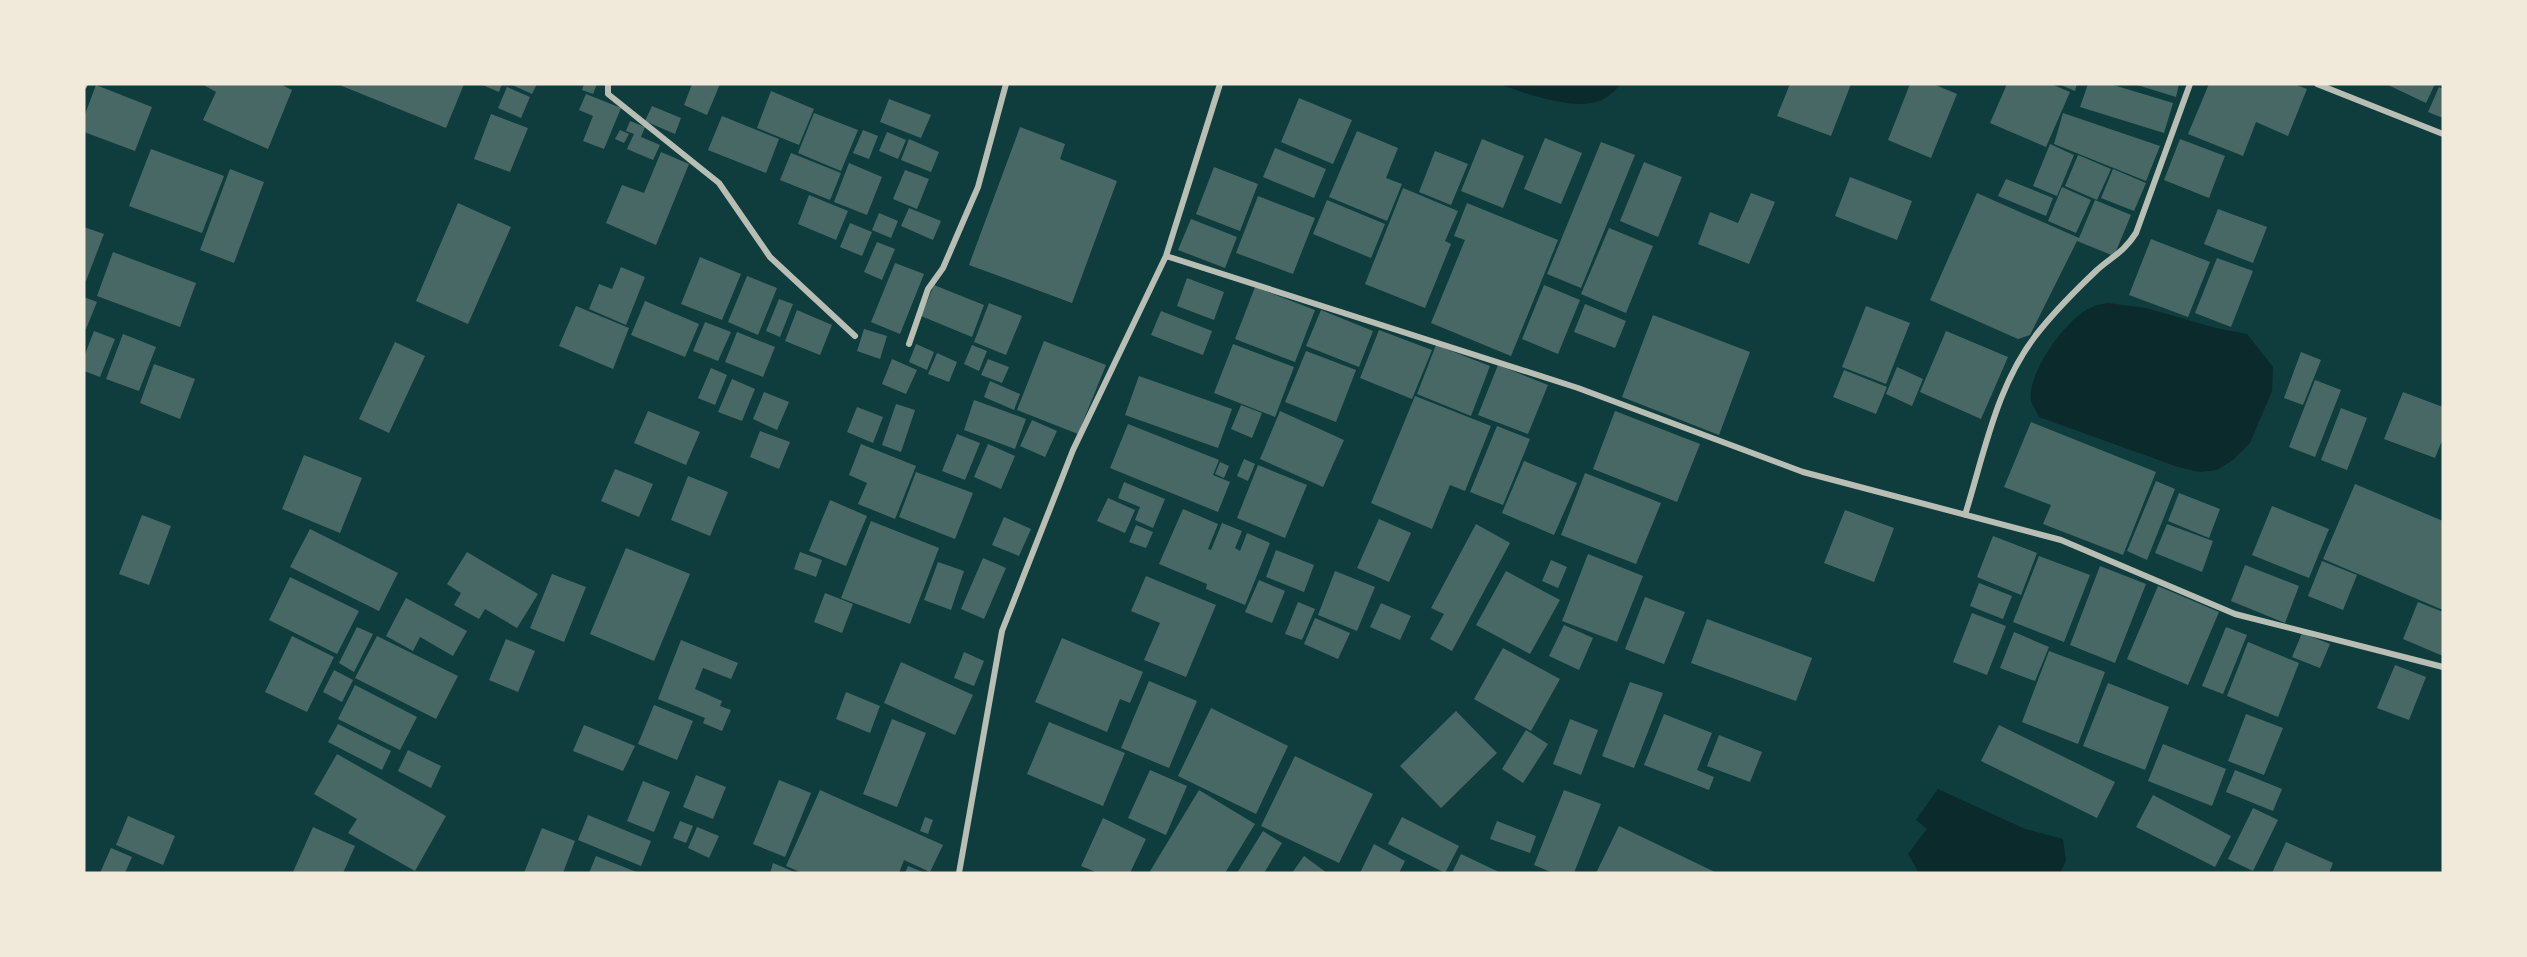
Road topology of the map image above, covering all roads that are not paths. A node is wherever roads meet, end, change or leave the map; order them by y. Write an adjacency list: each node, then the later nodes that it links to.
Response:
1 (608, 84): 8 (street)
2 (1006, 84): 9 (street)
3 (1220, 84): 7 (street)
4 (2190, 84): 10 (street)
5 (2317, 84): 6 (street)
6 (2443, 134)
7 (1166, 256): 10 (street); 12 (street)
8 (855, 336)
9 (909, 344)
10 (1965, 515): 11 (street)
11 (2443, 667)
12 (958, 873)

